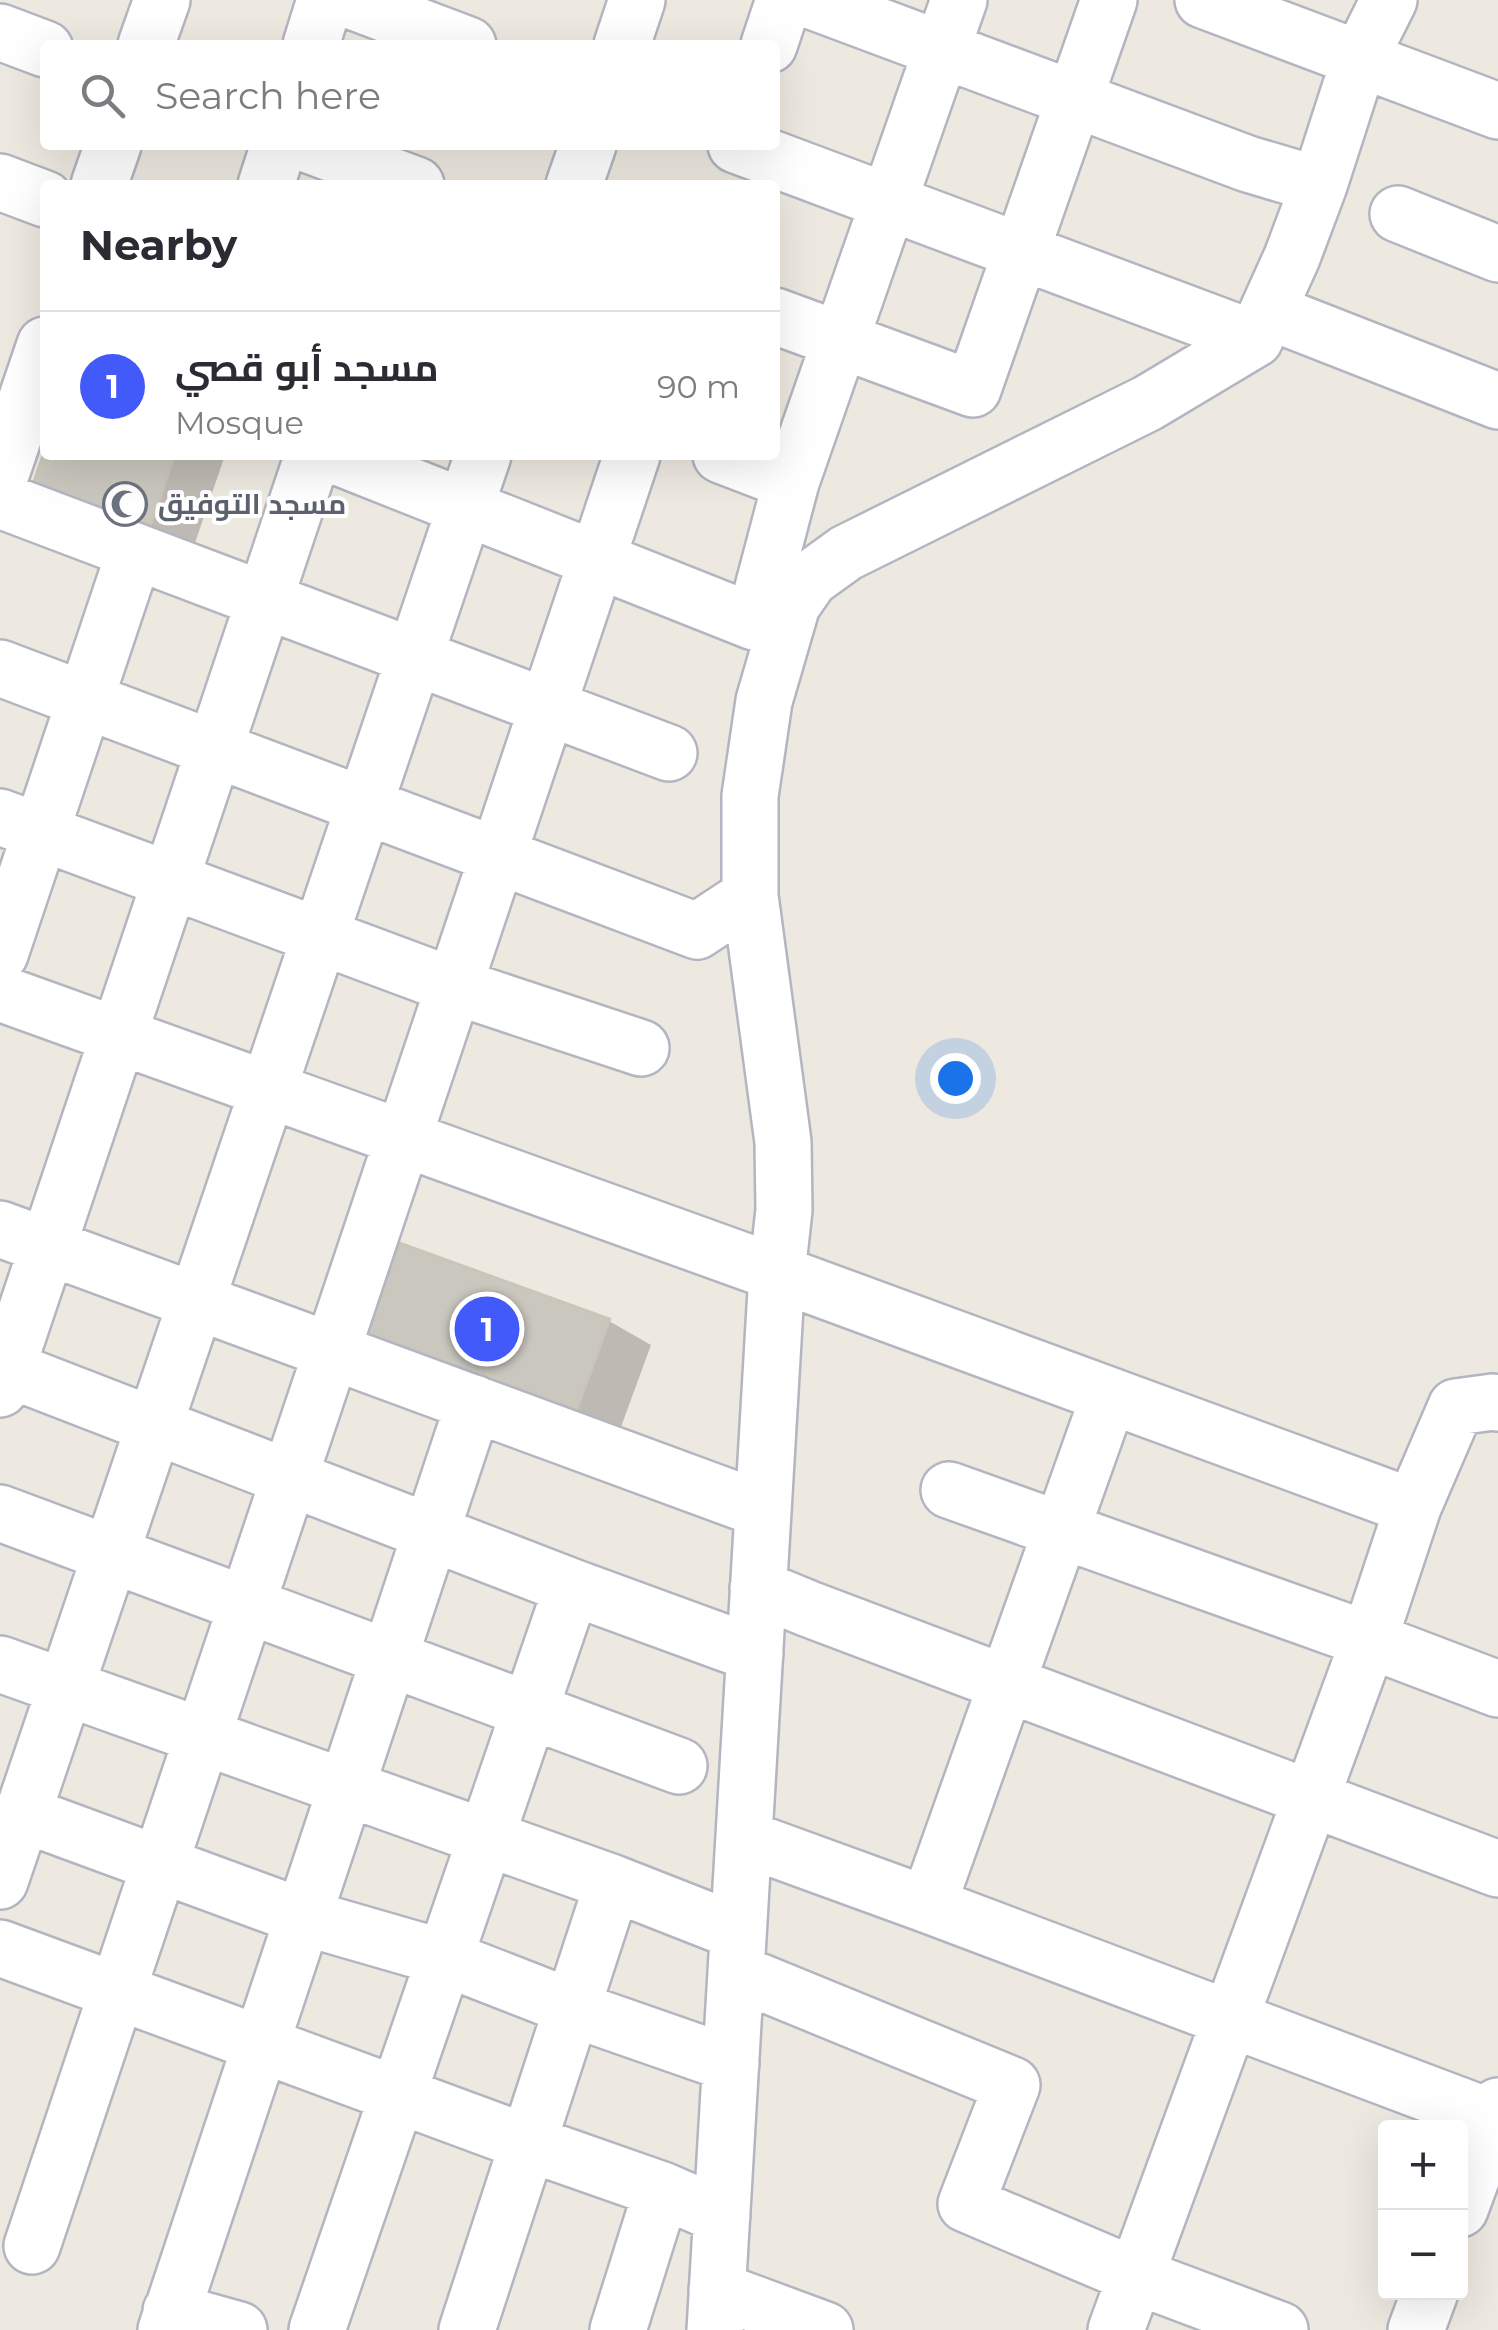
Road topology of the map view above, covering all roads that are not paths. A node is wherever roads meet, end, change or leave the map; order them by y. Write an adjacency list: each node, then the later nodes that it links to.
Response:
1 (162, 0): 12 (street)
2 (325, 0): 13 (street)
3 (350, 0): 11 (street)
4 (637, 0): 14 (street)
5 (784, 0): 15 (street)
6 (809, 0): 10 (street)
7 (1109, 0): 17 (street)
8 (1203, 0): 16 (street)
9 (1389, 0): 16 (street)
10 (951, 24): 17 (street); 33 (street)
11 (459, 32)
12 (148, 40)
13 (312, 40)
14 (624, 40)
15 (771, 40)
16 (1360, 58): 18 (street); 31 (street)
17 (1074, 99): 31 (street); 35 (street)
18 (1498, 111)
19 (110, 150): 26 (street)
20 (277, 150): 27 (street)
21 (327, 150): 25 (street)
22 (586, 150): 28 (street)
23 (733, 150): 29 (street)
24 (749, 150): 33 (street)
25 (411, 174)
26 (101, 180)
27 (268, 180)
28 (576, 180)
29 (724, 180)
30 (0, 182): 32 (street)
31 (1318, 185): 38 (street)
32 (40, 197)
33 (889, 202): 35 (street); 40 (street)
34 (1398, 214): 36 (street)
35 (1020, 251): 38 (street); 40 (street)
36 (1498, 254)
37 (780, 318): 40 (street)
38 (1261, 325): 43 (street); 66 (street)
39 (0, 332): 41 (street)
40 (841, 340): 50 (street)
41 (40, 345)
42 (40, 358): 49 (street)
43 (1498, 401)
44 (311, 460): 55 (street)
45 (346, 460): 52 (street)
46 (480, 460): 52 (street)
47 (630, 460): 54 (street)
48 (733, 460): 50 (street)
49 (0, 478)
50 (792, 482): 54 (street)
51 (0, 500): 53 (street)
52 (465, 507): 54 (street); 56 (street)
53 (134, 551): 55 (street); 58 (street)
54 (597, 560): 59 (street)
55 (264, 601): 56 (street); 60 (street)
56 (414, 656): 59 (street); 62 (street)
57 (0, 668): 58 (street)
58 (84, 700): 60 (street); 63 (street)
59 (547, 707): 61 (street); 64 (street)
60 (214, 750): 62 (street); 65 (street)
61 (669, 753)
62 (364, 805): 64 (street); 67 (street)
63 (20, 825): 65 (street); 68 (street)
64 (498, 855): 66 (street); 69 (street)
65 (170, 881): 67 (street); 71 (street)
66 (750, 896): 76 (street)
67 (320, 936): 69 (street); 73 (street)
68 (0, 954)
69 (454, 986): 72 (street); 74 (street)
70 (0, 993): 71 (street)
71 (118, 1036): 73 (street); 75 (street)
72 (641, 1048)
73 (268, 1091): 74 (street); 77 (street)
74 (403, 1140): 76 (street); 78 (street)
75 (24, 1238): 77 (street); 79 (street)
76 (777, 1273): 80 (street); 87 (street)
77 (196, 1301): 78 (street); 83 (street)
78 (332, 1351): 82 (street); 84 (street)
79 (2, 1374): 83 (street)
80 (1109, 1396): 86 (street); 89 (street)
81 (1498, 1403): 86 (street)
82 (474, 1404): 87 (street); 90 (street)
83 (155, 1425): 84 (street); 91 (street)
84 (290, 1477): 90 (street); 94 (street)
85 (950, 1490): 89 (street)
86 (1414, 1507): 95 (street)
87 (763, 1510): 93 (street)
88 (0, 1512): 91 (street)
89 (1062, 1530): 95 (street); 99 (street)
90 (432, 1532): 92 (street); 97 (street)
91 (111, 1554): 94 (street); 100 (street)
92 (572, 1587): 96 (street); 102 (street)
93 (758, 1588): 96 (street); 99 (street)
94 (247, 1605): 97 (street); 103 (street)
95 (1369, 1640): 101 (street); 106 (street)
96 (755, 1654): 109 (street)
97 (389, 1658): 102 (street); 105 (street)
98 (0, 1664): 100 (street)
99 (1007, 1684): 106 (street); 114 (street)
100 (66, 1688): 103 (street); 107 (street)
101 (1498, 1689)
102 (530, 1710): 104 (street); 108 (street)
103 (202, 1737): 105 (street); 110 (street)
104 (679, 1766)
105 (346, 1788): 108 (street); 115 (street)
106 (1310, 1798): 111 (street); 121 (street)
107 (22, 1814): 110 (street); 112 (street)
108 (486, 1838): 113 (street); 118 (street)
109 (744, 1838): 114 (street); 117 (street)
110 (160, 1864): 115 (street); 119 (street)
111 (1498, 1869)
112 (0, 1881)
113 (613, 1883): 117 (street); 120 (street)
114 (928, 1905): 121 (street)
115 (303, 1917): 118 (street); 122 (street)
116 (0, 1948): 119 (street)
117 (737, 1952): 123 (street); 131 (street)
118 (445, 1958): 120 (street); 124 (street)
119 (118, 1992): 122 (street); 130 (street)
120 (571, 2007): 123 (street); 126 (street)
121 (1230, 2019): 125 (street); 131 (street)
122 (261, 2044): 124 (street); 134 (street)
123 (731, 2064): 129 (street)
124 (398, 2095): 126 (street); 136 (street)
125 (1496, 2115): 127 (street)
126 (528, 2144): 128 (street); 137 (street)
127 (1468, 2188)
128 (662, 2190): 129 (street); 138 (street)
129 (722, 2216): 133 (street)
130 (32, 2246)
131 (1136, 2276): 140 (street); 141 (street)
132 (1427, 2300): 142 (street)
133 (716, 2310): 139 (street)
134 (168, 2320): 135 (street)
135 (239, 2330)
136 (317, 2330)
137 (467, 2330)
138 (618, 2330)
139 (826, 2330)
140 (1116, 2330)
141 (1280, 2330)
142 (1416, 2330)

